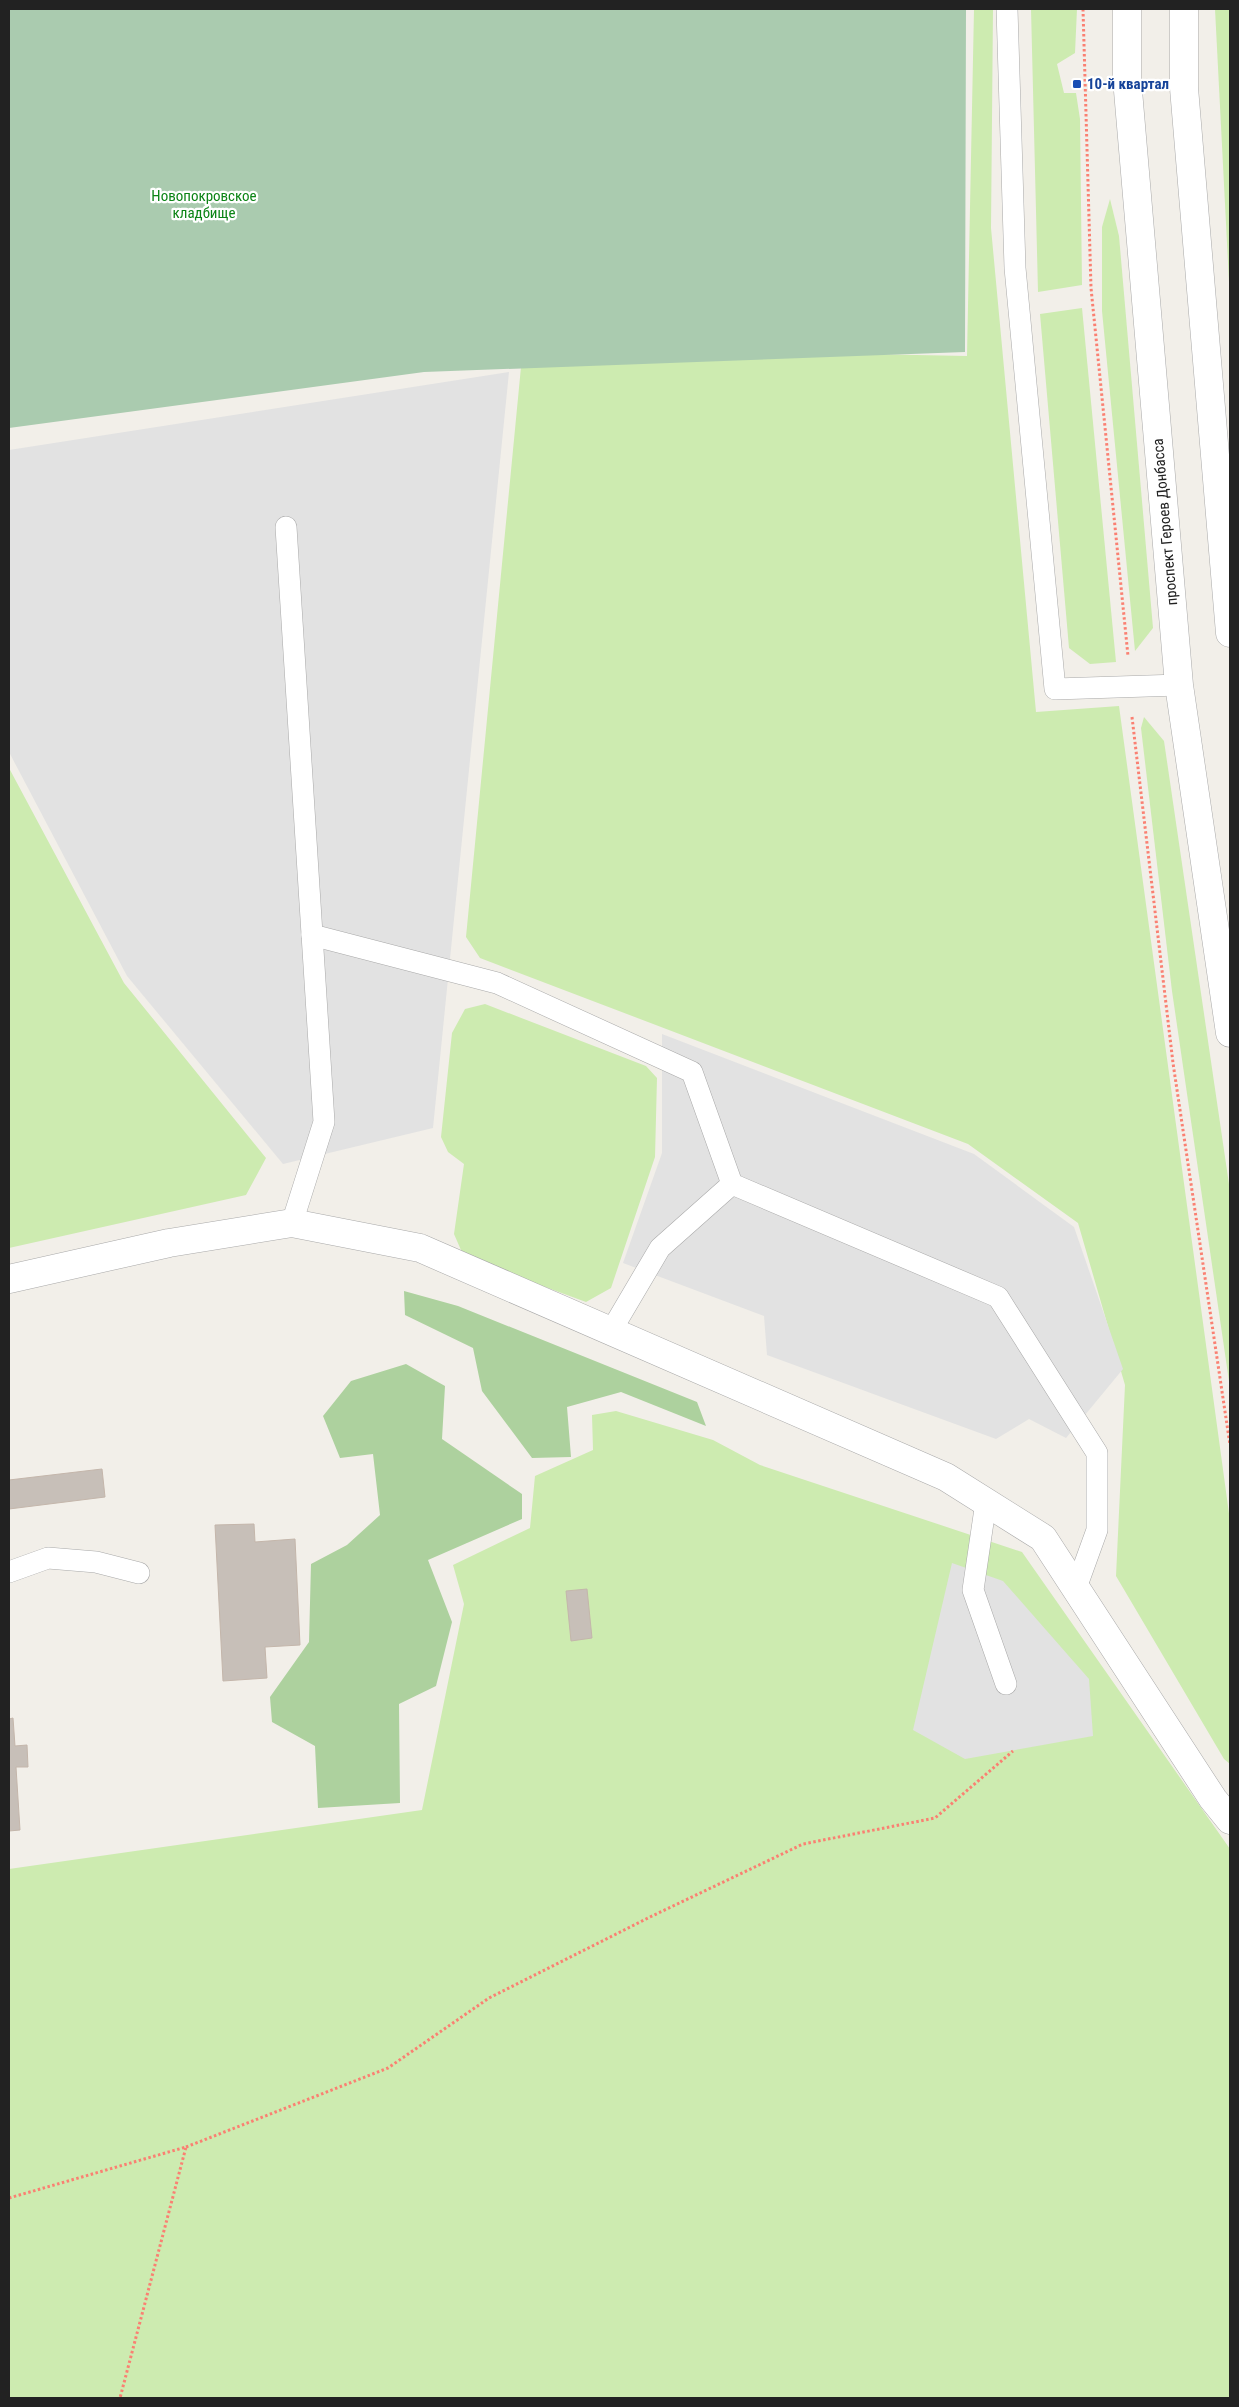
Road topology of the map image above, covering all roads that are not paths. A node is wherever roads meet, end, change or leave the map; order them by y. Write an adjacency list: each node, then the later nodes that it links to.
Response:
1 (1007, 9): 6 (lane)
2 (1127, 9): 6 (street, проспект Героев Донбасса)
3 (1184, 9): 5 (street)
4 (286, 527): 7 (lane)
5 (1230, 633)
6 (1178, 686): 8 (street, проспект Героев Донбасса)
7 (312, 935): 9 (lane); 10 (lane)
8 (1230, 1033)
9 (732, 1184): 12 (lane); 16 (lane)
10 (292, 1223): 11 (street); 12 (street)
11 (9, 1280)
12 (611, 1331): 13 (street)
13 (986, 1502): 16 (street); 17 (lane)
14 (9, 1572): 15 (lane)
15 (139, 1573)
16 (1076, 1588): 18 (street)
17 (1006, 1684)
18 (1222, 1799): 19 (street)
19 (1230, 1820)

